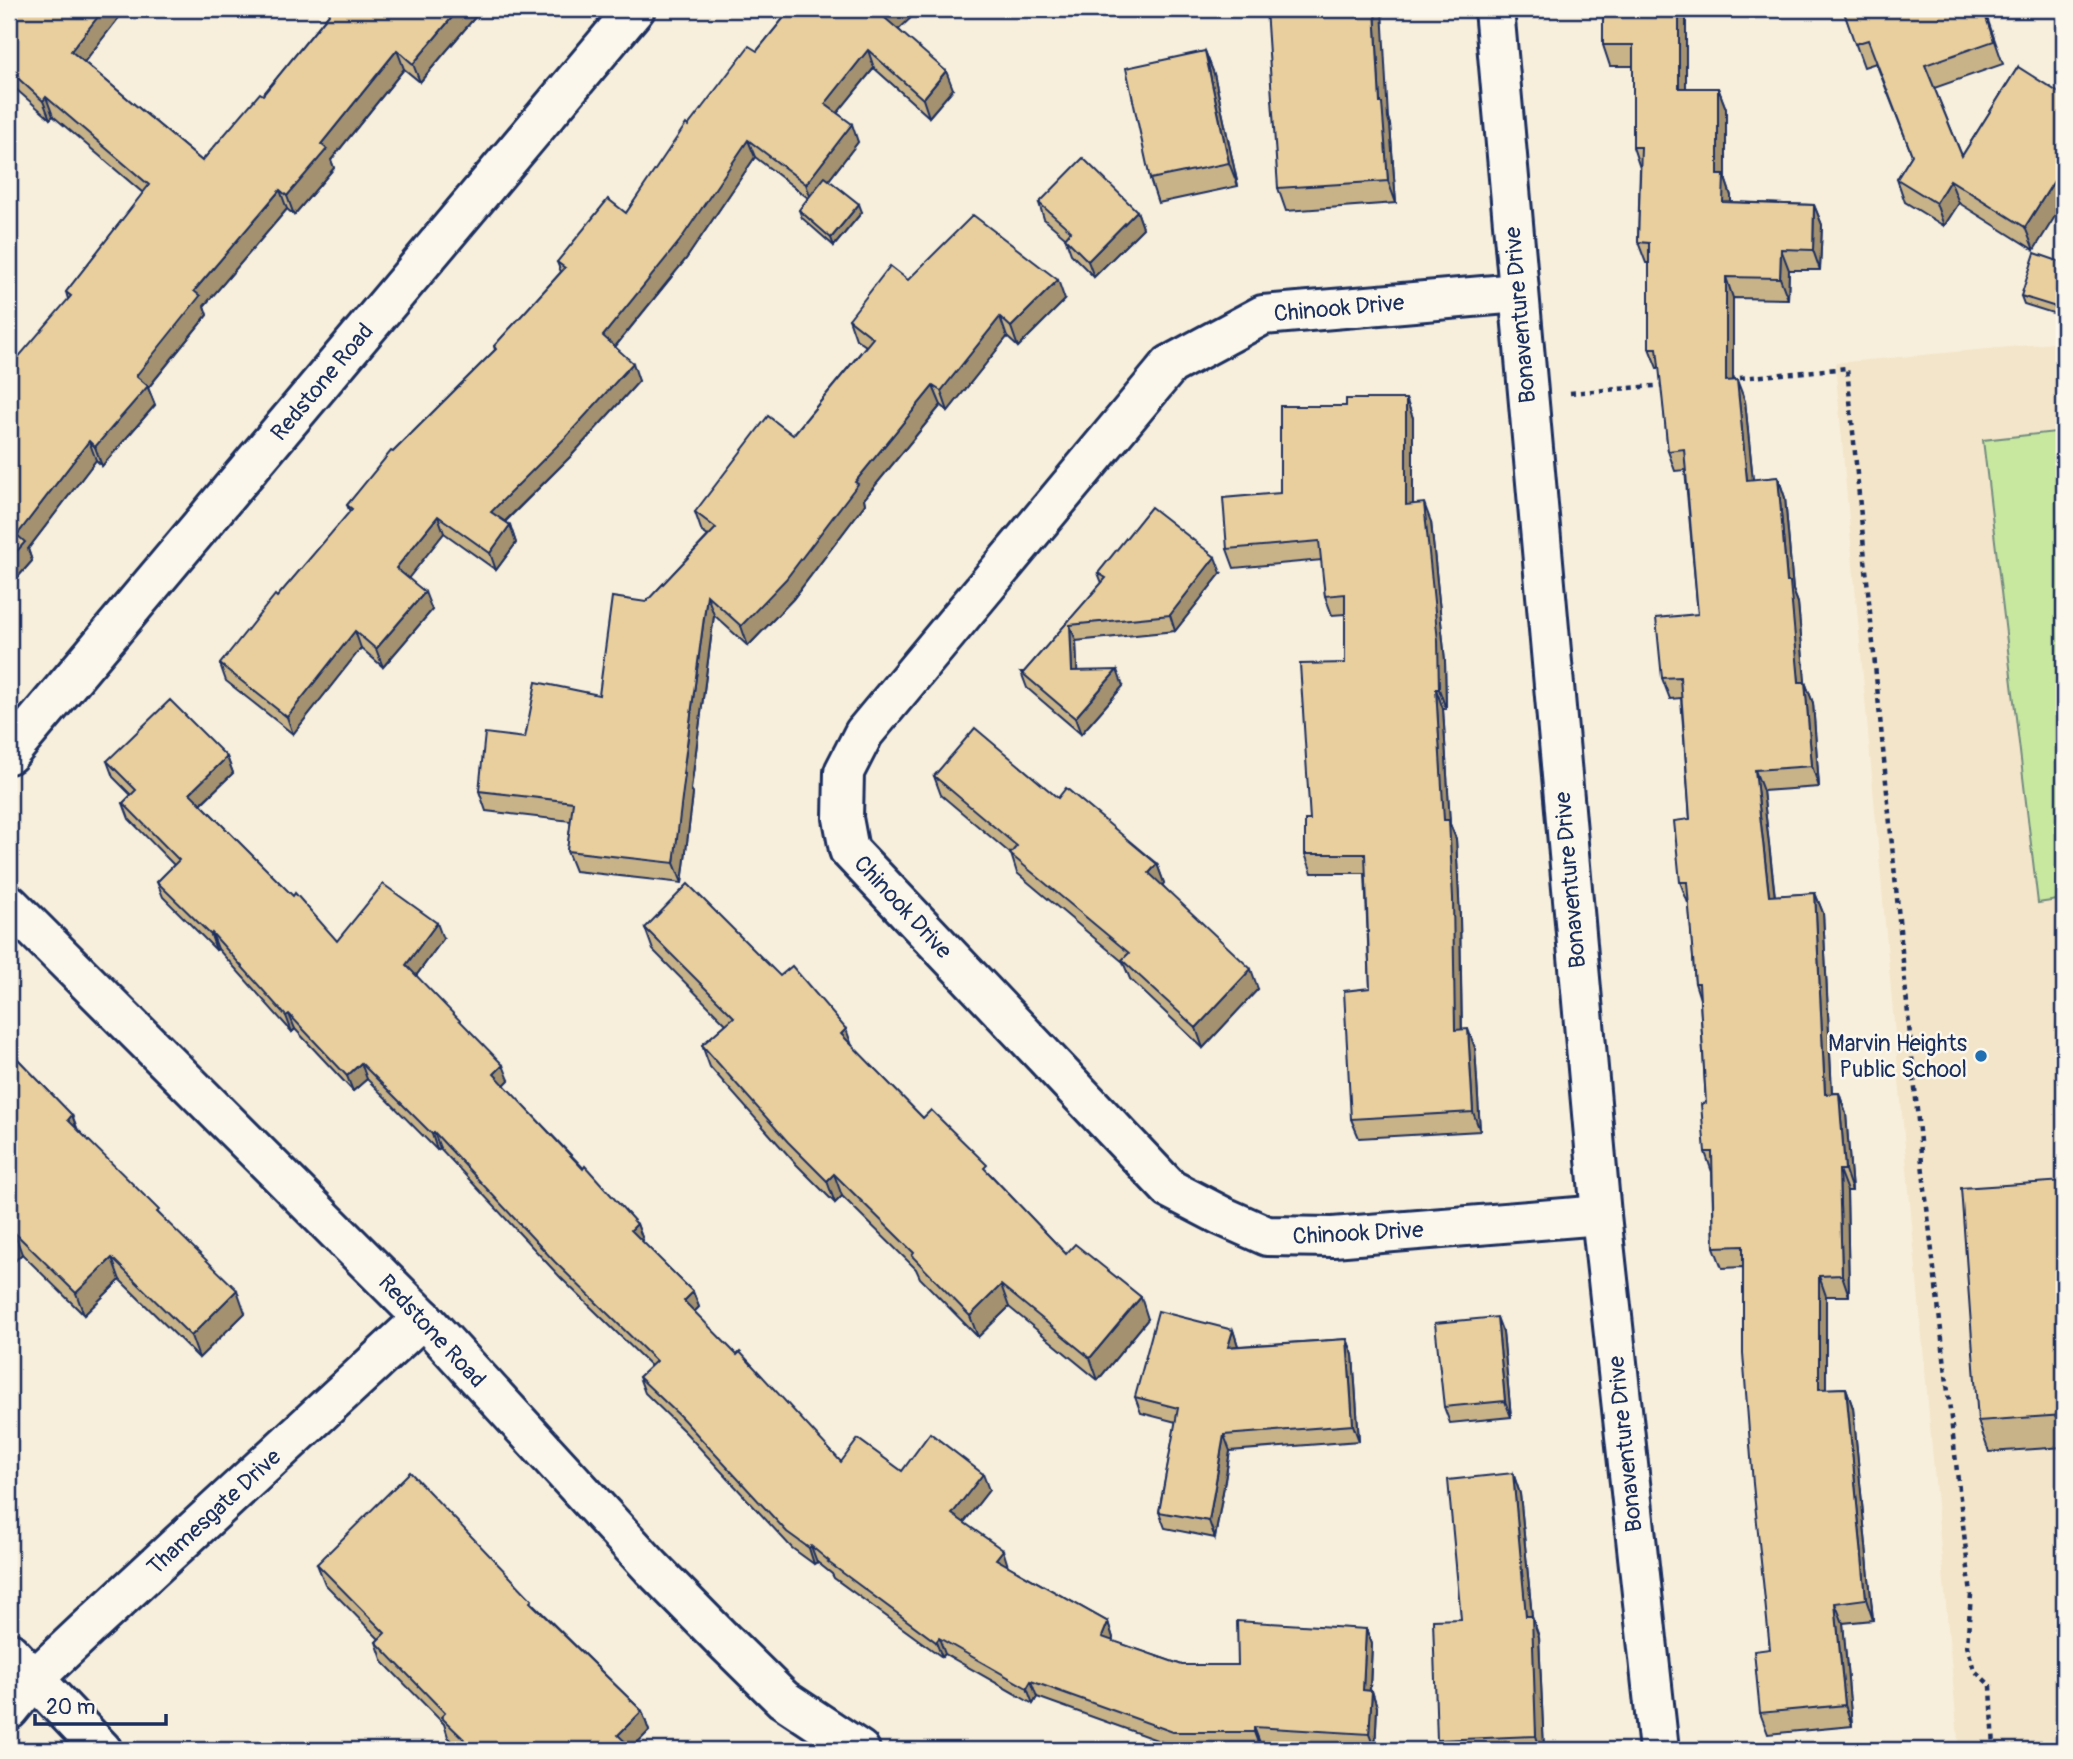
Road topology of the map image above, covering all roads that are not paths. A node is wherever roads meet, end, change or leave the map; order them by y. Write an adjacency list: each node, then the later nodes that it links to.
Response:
1 (635, 9): 4 (street, Redstone Road)
2 (1494, 9): 3 (street, Bonaventure Drive)
3 (1518, 293): 6 (street, Bonaventure Drive); 6 (street, Chinook Drive)
4 (9, 754)
5 (9, 904): 7 (street, Redstone Road)
6 (1601, 1215): 12 (street, Bonaventure Drive)
7 (423, 1318): 8 (street, Thamesgate Drive); 11 (street, Redstone Road)
8 (22, 1665): 9 (street, Thamesgate Drive); 10 (street)
9 (9, 1710)
10 (102, 1750)
11 (860, 1750)
12 (1659, 1750)

